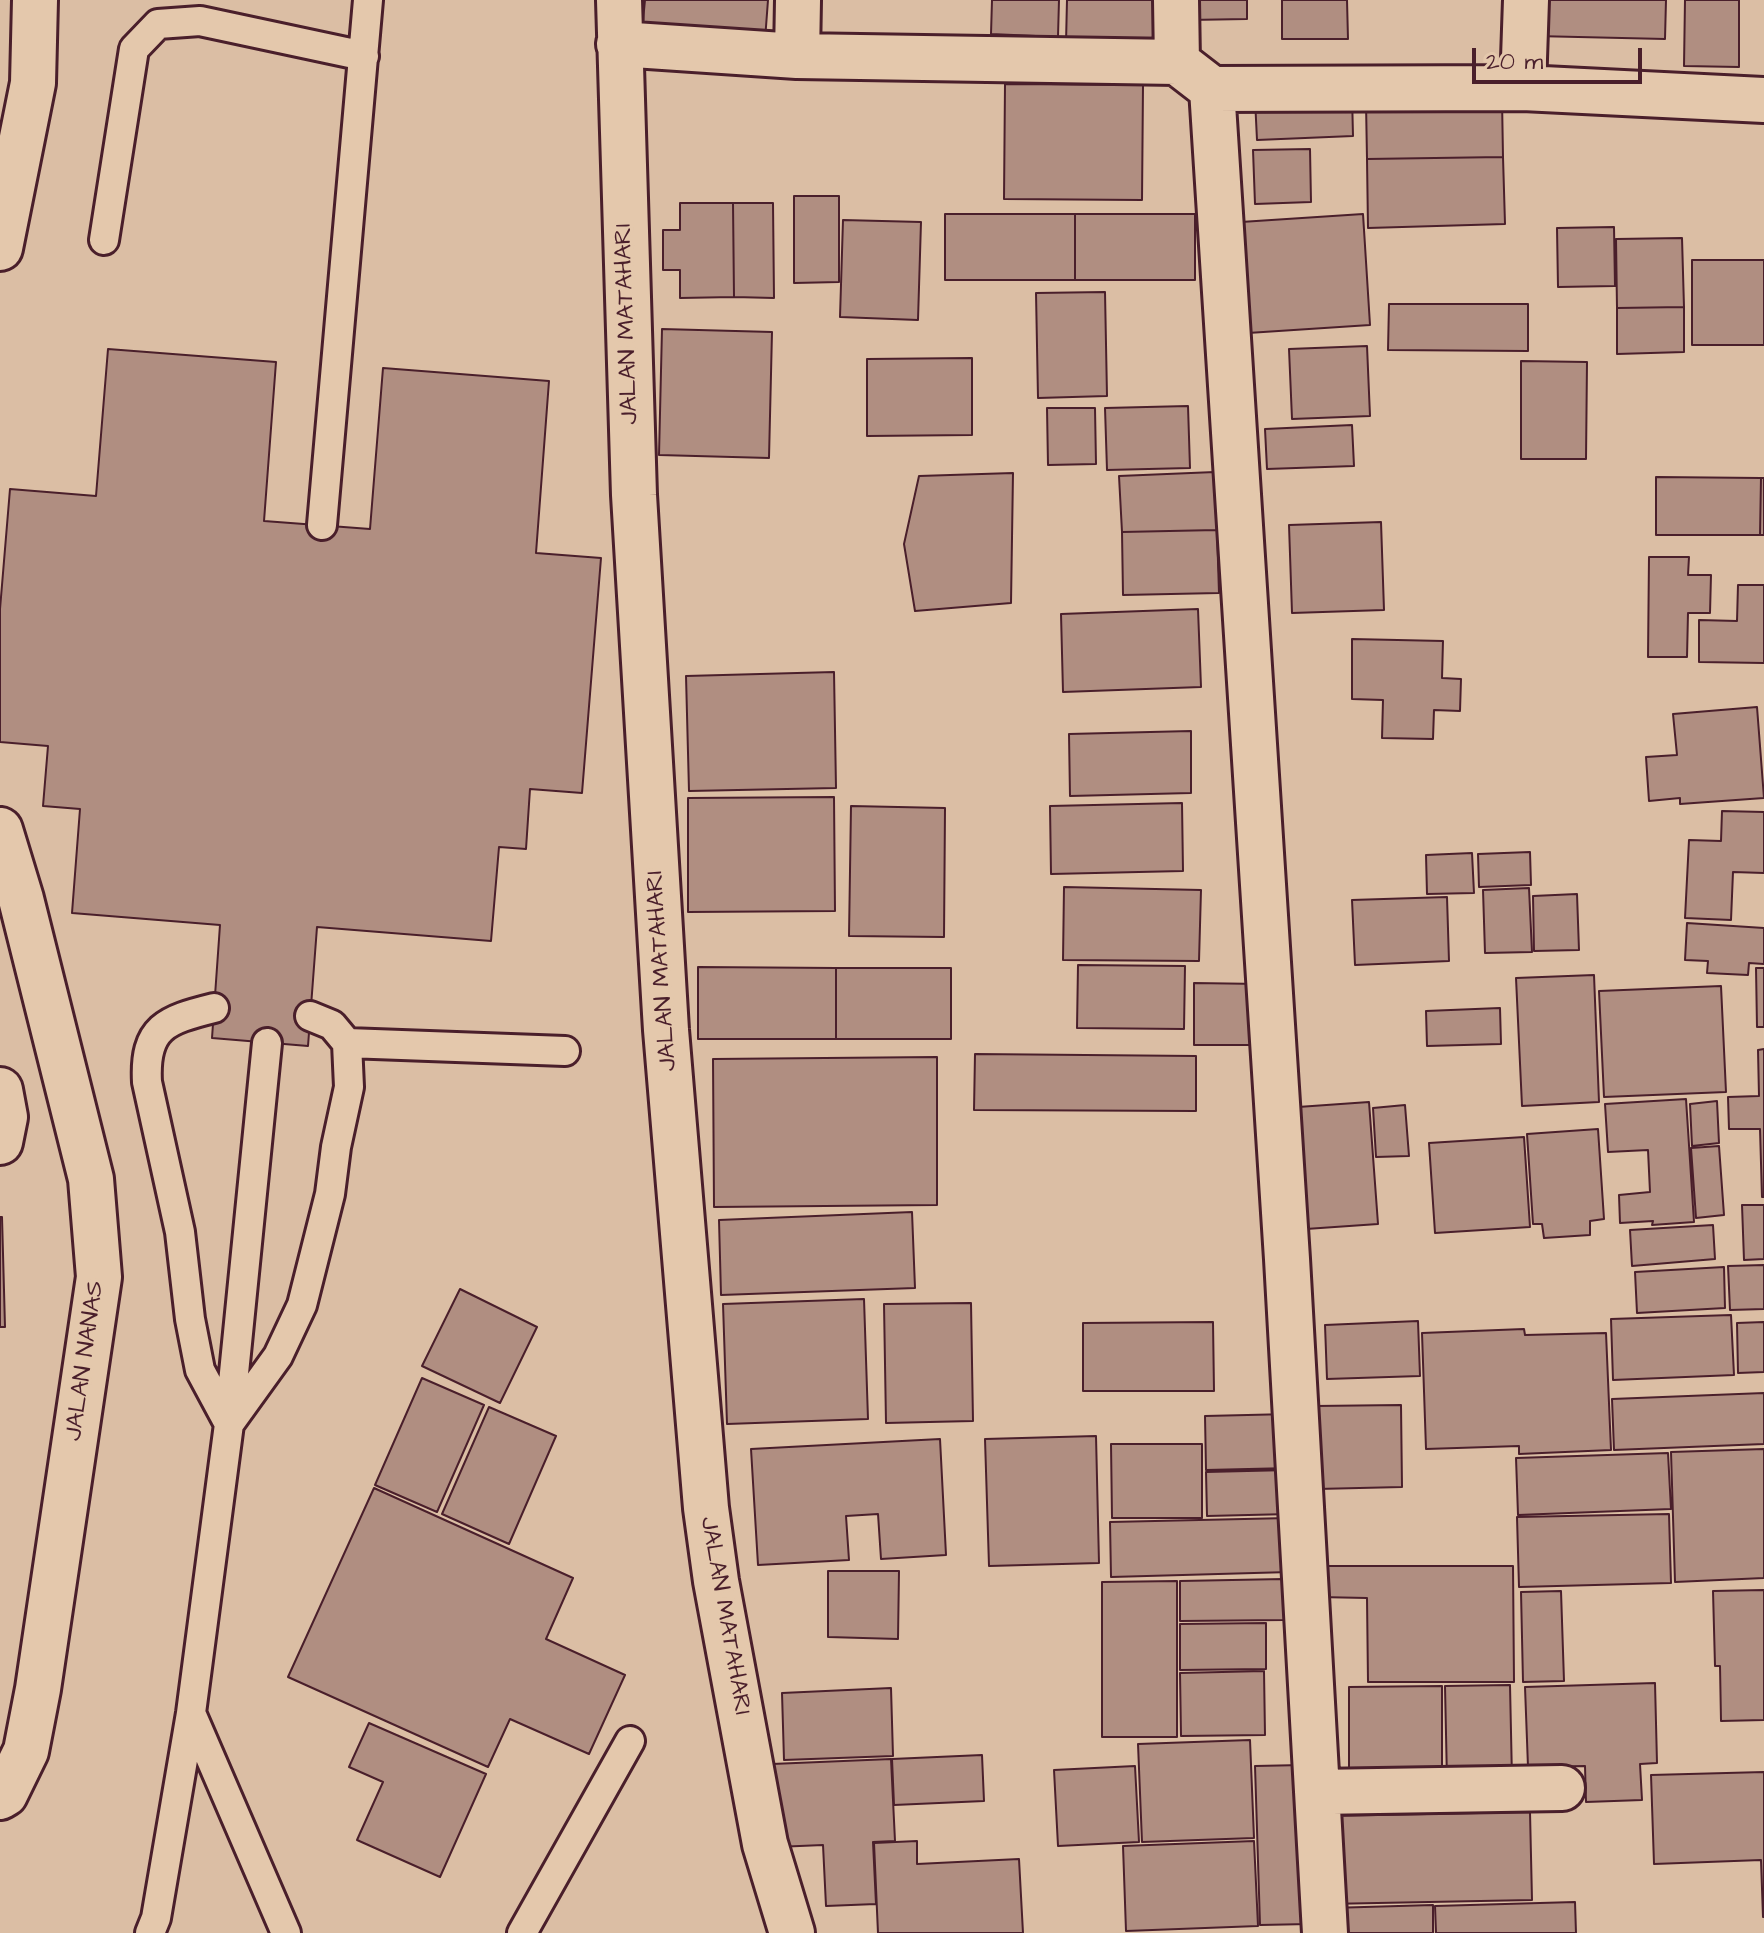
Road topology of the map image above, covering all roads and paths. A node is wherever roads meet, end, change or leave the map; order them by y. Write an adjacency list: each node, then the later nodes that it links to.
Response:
1 (35, 0): 15 (street)
2 (368, 0): 8 (lane)
3 (619, 0): 7 (street, JALAN MATAHARI)
4 (798, 0): 9 (street)
5 (1176, 0): 10 (street)
6 (1526, 0): 11 (street)
7 (619, 44): 9 (street); 34 (street, JALAN MATAHARI)
8 (364, 56): 14 (lane); 16 (lane)
9 (797, 56): 10 (street)
10 (1177, 62): 12 (street)
11 (1523, 88): 12 (street); 13 (street)
12 (1212, 89): 29 (street)
13 (1764, 100)
14 (104, 240)
15 (0, 248)
16 (322, 525)
17 (0, 830): 30 (street, JALAN NANAS)
18 (214, 1008): 25 (lane)
19 (310, 1016): 21 (lane)
20 (267, 1043): 25 (lane)
21 (347, 1043): 22 (lane); 25 (lane)
22 (565, 1051)
23 (0, 1090): 24 (street)
24 (0, 1142)
25 (229, 1424): 26 (lane)
26 (191, 1713): 31 (lane); 32 (lane)
27 (630, 1741): 33 (lane)
28 (1562, 1788): 29 (street)
29 (1317, 1792): 35 (street)
30 (0, 1797)
31 (150, 1933)
32 (286, 1933)
33 (522, 1933)
34 (792, 1933)
35 (1325, 1933)

